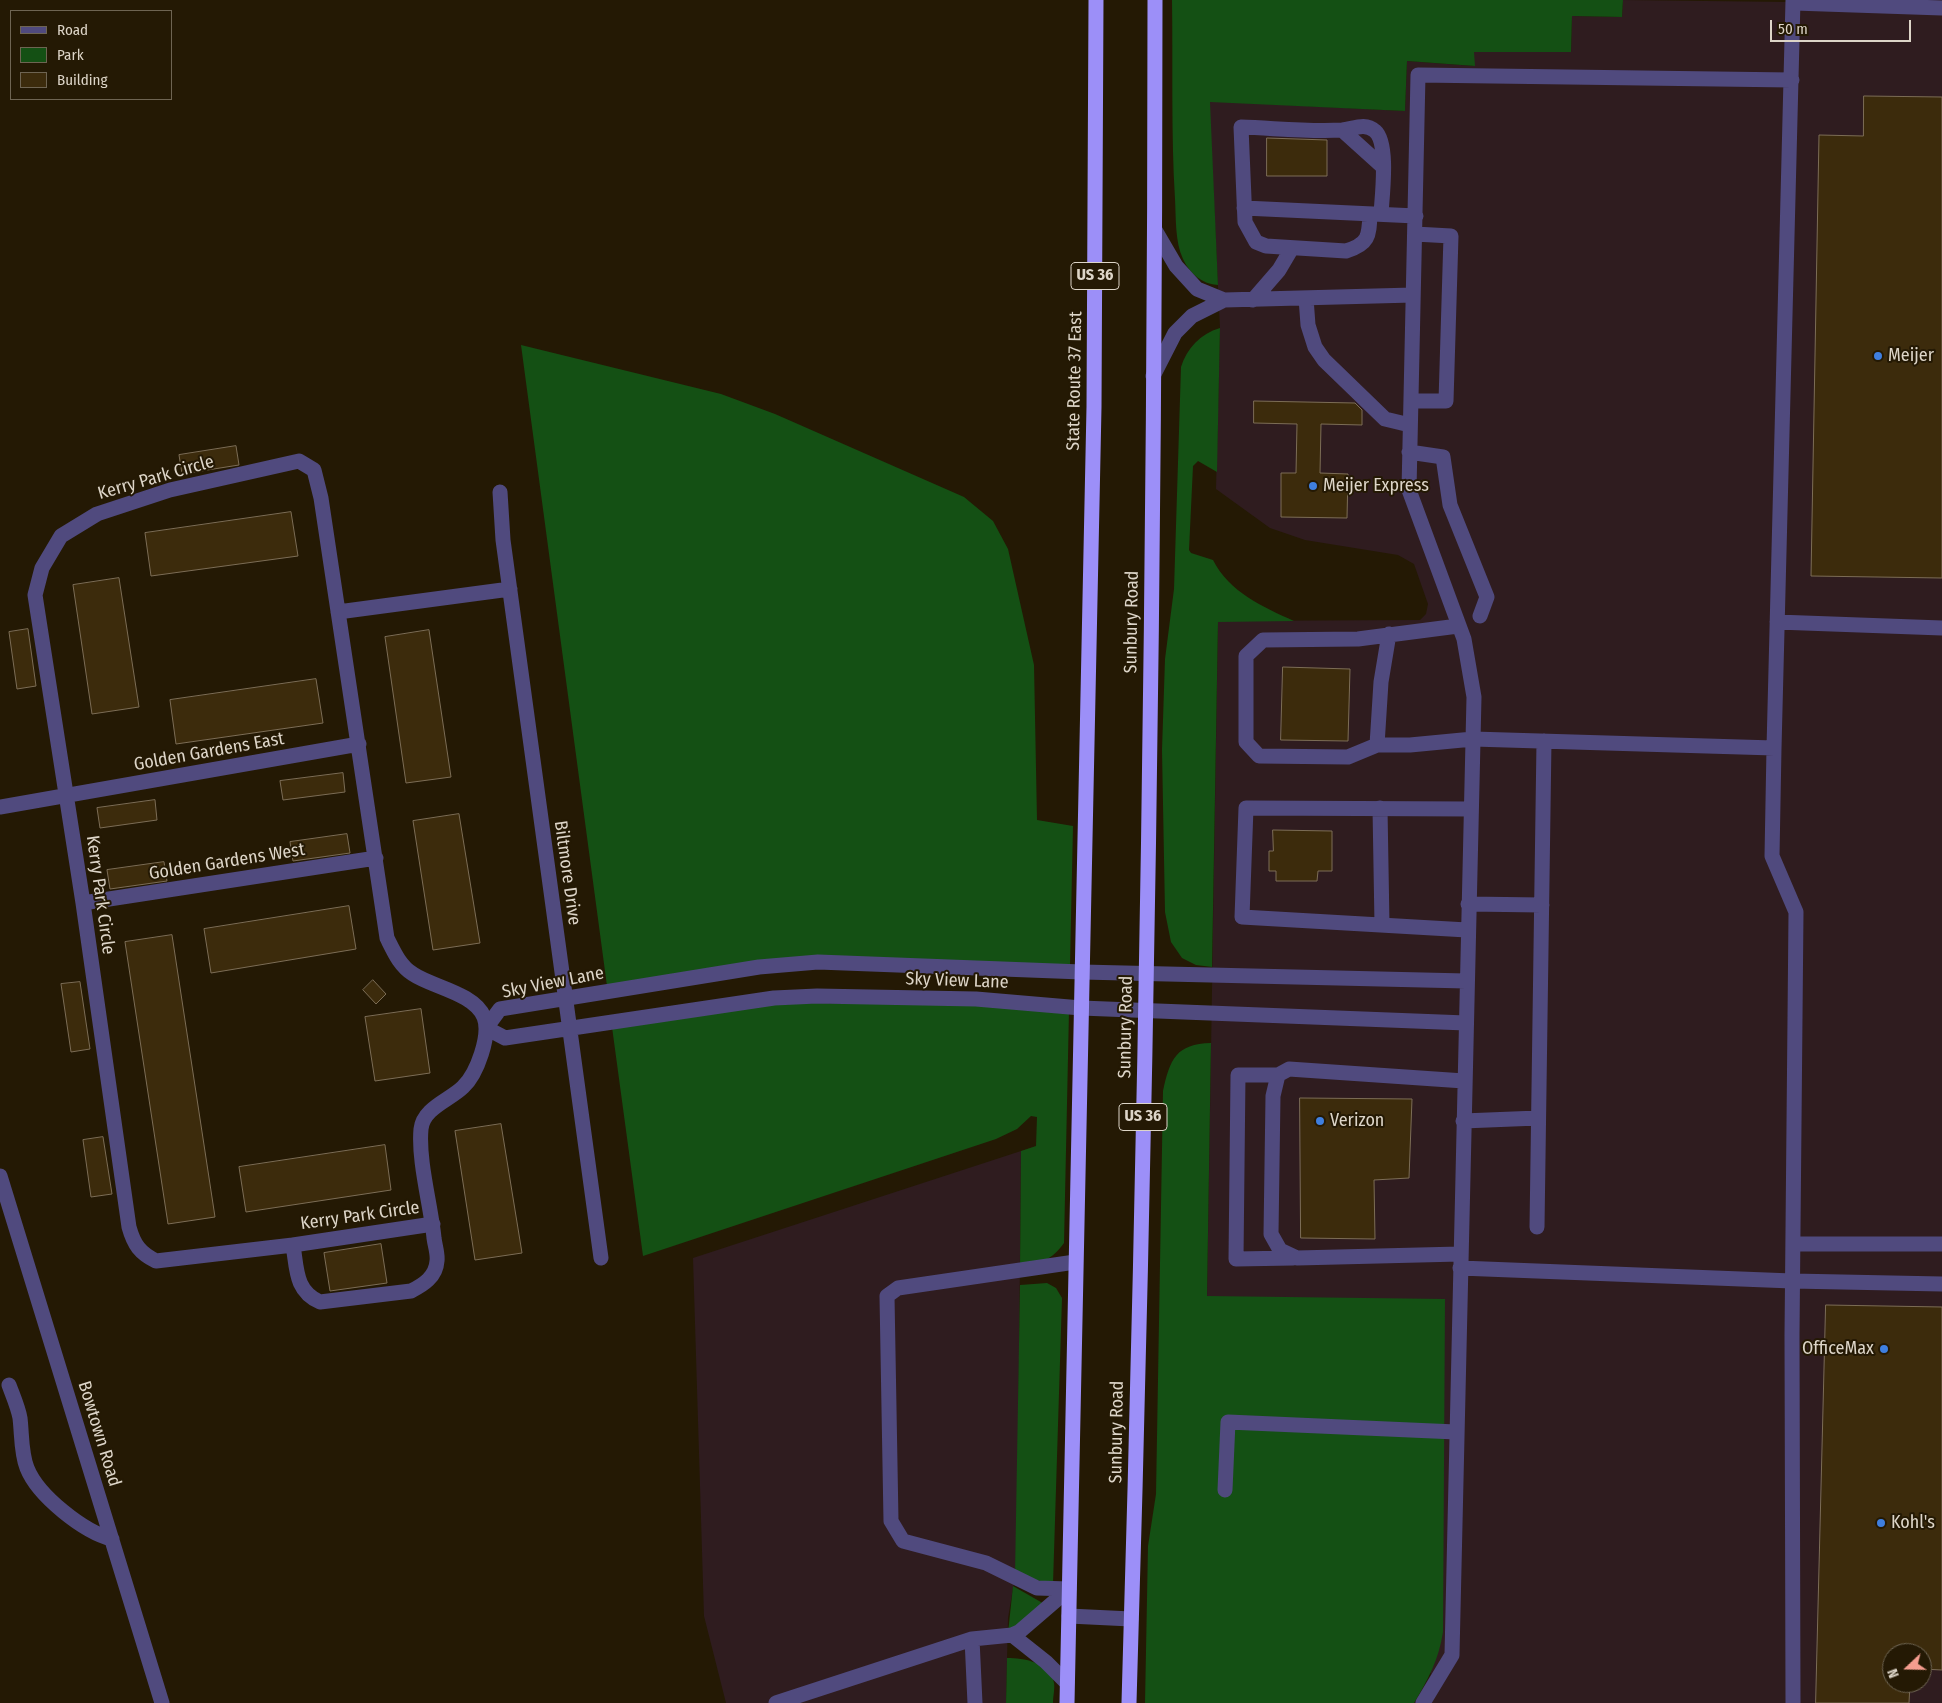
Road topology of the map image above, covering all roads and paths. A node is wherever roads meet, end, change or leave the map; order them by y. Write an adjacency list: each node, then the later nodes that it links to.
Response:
1 (1096, 0): 45 (highway, State Route 37 East / US 36)
2 (1156, 0): 11 (highway, US 36)
3 (1794, 2): 4 (street); 5 (street)
4 (1942, 8)
5 (1792, 80): 10 (street); 26 (street)
6 (1342, 130): 7 (street); 7 (street); 8 (street)
7 (1383, 166): 9 (street)
8 (1244, 208): 9 (street); 13 (street)
9 (1376, 214): 10 (street); 13 (street)
10 (1416, 216): 12 (street)
11 (1155, 230): 16 (street); 18 (highway, US 36)
12 (1415, 234): 14 (street); 19 (street)
13 (1292, 248): 17 (street)
14 (1413, 295): 15 (street); 19 (street)
15 (1306, 298): 17 (street); 20 (street)
16 (1224, 300): 17 (street); 18 (street)
17 (1253, 300)
18 (1153, 376): 46 (highway, Sunbury Road / US 36)
19 (1411, 401): 20 (street)
20 (1410, 425): 21 (street)
21 (1410, 452): 25 (street); 27 (street)
22 (500, 492): 23 (street, Biltmore Drive)
23 (510, 589): 24 (street); 48 (street, Biltmore Drive)
24 (338, 612): 32 (street, Kerry Park Circle); 35 (street, Kerry Park Circle)
25 (1480, 616)
26 (1777, 622): 28 (street); 34 (street)
27 (1458, 626): 29 (street); 30 (street)
28 (1942, 628)
29 (1389, 634): 33 (street); 33 (street)
30 (1472, 739): 31 (street); 33 (street); 38 (street)
31 (1544, 741): 34 (street); 42 (street)
32 (359, 744): 35 (street, Golden Gardens East); 39 (street, Kerry Park Circle)
33 (1377, 745)
34 (1774, 748): 61 (street)
35 (67, 796): 36 (street, Golden Gardens East); 40 (street, Kerry Park Circle)
36 (0, 807)
37 (1380, 808): 38 (street); 43 (street); 43 (street)
38 (1471, 809): 41 (street)
39 (376, 858): 40 (street, Golden Gardens West); 52 (street, Kerry Park Circle)
40 (83, 903): 63 (street, Kerry Park Circle)
41 (1468, 904): 42 (street); 44 (street)
42 (1542, 905): 56 (street)
43 (1382, 925): 44 (street)
44 (1467, 930): 47 (street)
45 (1082, 972): 46 (street, Sky View Lane); 48 (street, Sky View Lane); 49 (highway, US 36)
46 (1146, 974): 47 (street, Sky View Lane); 50 (highway, Sunbury Road / US 36)
47 (1466, 980): 51 (street)
48 (566, 999): 52 (street, Sky View Lane); 53 (street, Biltmore Drive)
49 (1081, 1008): 50 (street, Sky View Lane); 53 (street, Sky View Lane); 67 (highway, US 36)
50 (1146, 1008): 51 (street, Sky View Lane); 76 (highway, Sunbury Road / US 36)
51 (1466, 1023): 55 (street)
52 (486, 1028): 53 (street, Sky View Lane); 59 (street, Kerry Park Circle)
53 (570, 1029): 64 (street, Biltmore Drive)
54 (1278, 1075): 55 (street); 65 (street); 65 (street)
55 (1464, 1081): 57 (street)
56 (1538, 1118): 57 (street); 60 (street)
57 (1463, 1121): 66 (street)
58 (0, 1176): 73 (street, Bowtown Road)
59 (433, 1224): 63 (street, Kerry Park Circle); 63 (street, Kerry Park Circle)
60 (1537, 1228)
61 (1793, 1244): 62 (street); 68 (street)
62 (1942, 1244)
63 (293, 1245)
64 (601, 1258)
65 (1297, 1258): 66 (street)
66 (1460, 1261): 68 (street); 71 (street)
67 (1075, 1262): 74 (highway, US 36); 74 (street)
68 (1792, 1281): 69 (street); 86 (street)
69 (1942, 1284)
70 (9, 1385): 73 (street)
71 (1456, 1432): 72 (street); 85 (street)
72 (1225, 1490)
73 (112, 1539): 80 (street, Bowtown Road)
74 (1069, 1589): 75 (highway, US 36); 77 (street)
75 (1069, 1616): 76 (street); 79 (highway, US 36)
76 (1131, 1619): 84 (highway, Sunbury Road / US 36)
77 (1012, 1635): 78 (street); 79 (street)
78 (972, 1639): 81 (street); 82 (street)
79 (1067, 1684): 83 (highway, US 36)
80 (162, 1703)
81 (776, 1703)
82 (975, 1703)
83 (1067, 1703)
84 (1129, 1703)
85 (1423, 1703)
86 (1793, 1703)

